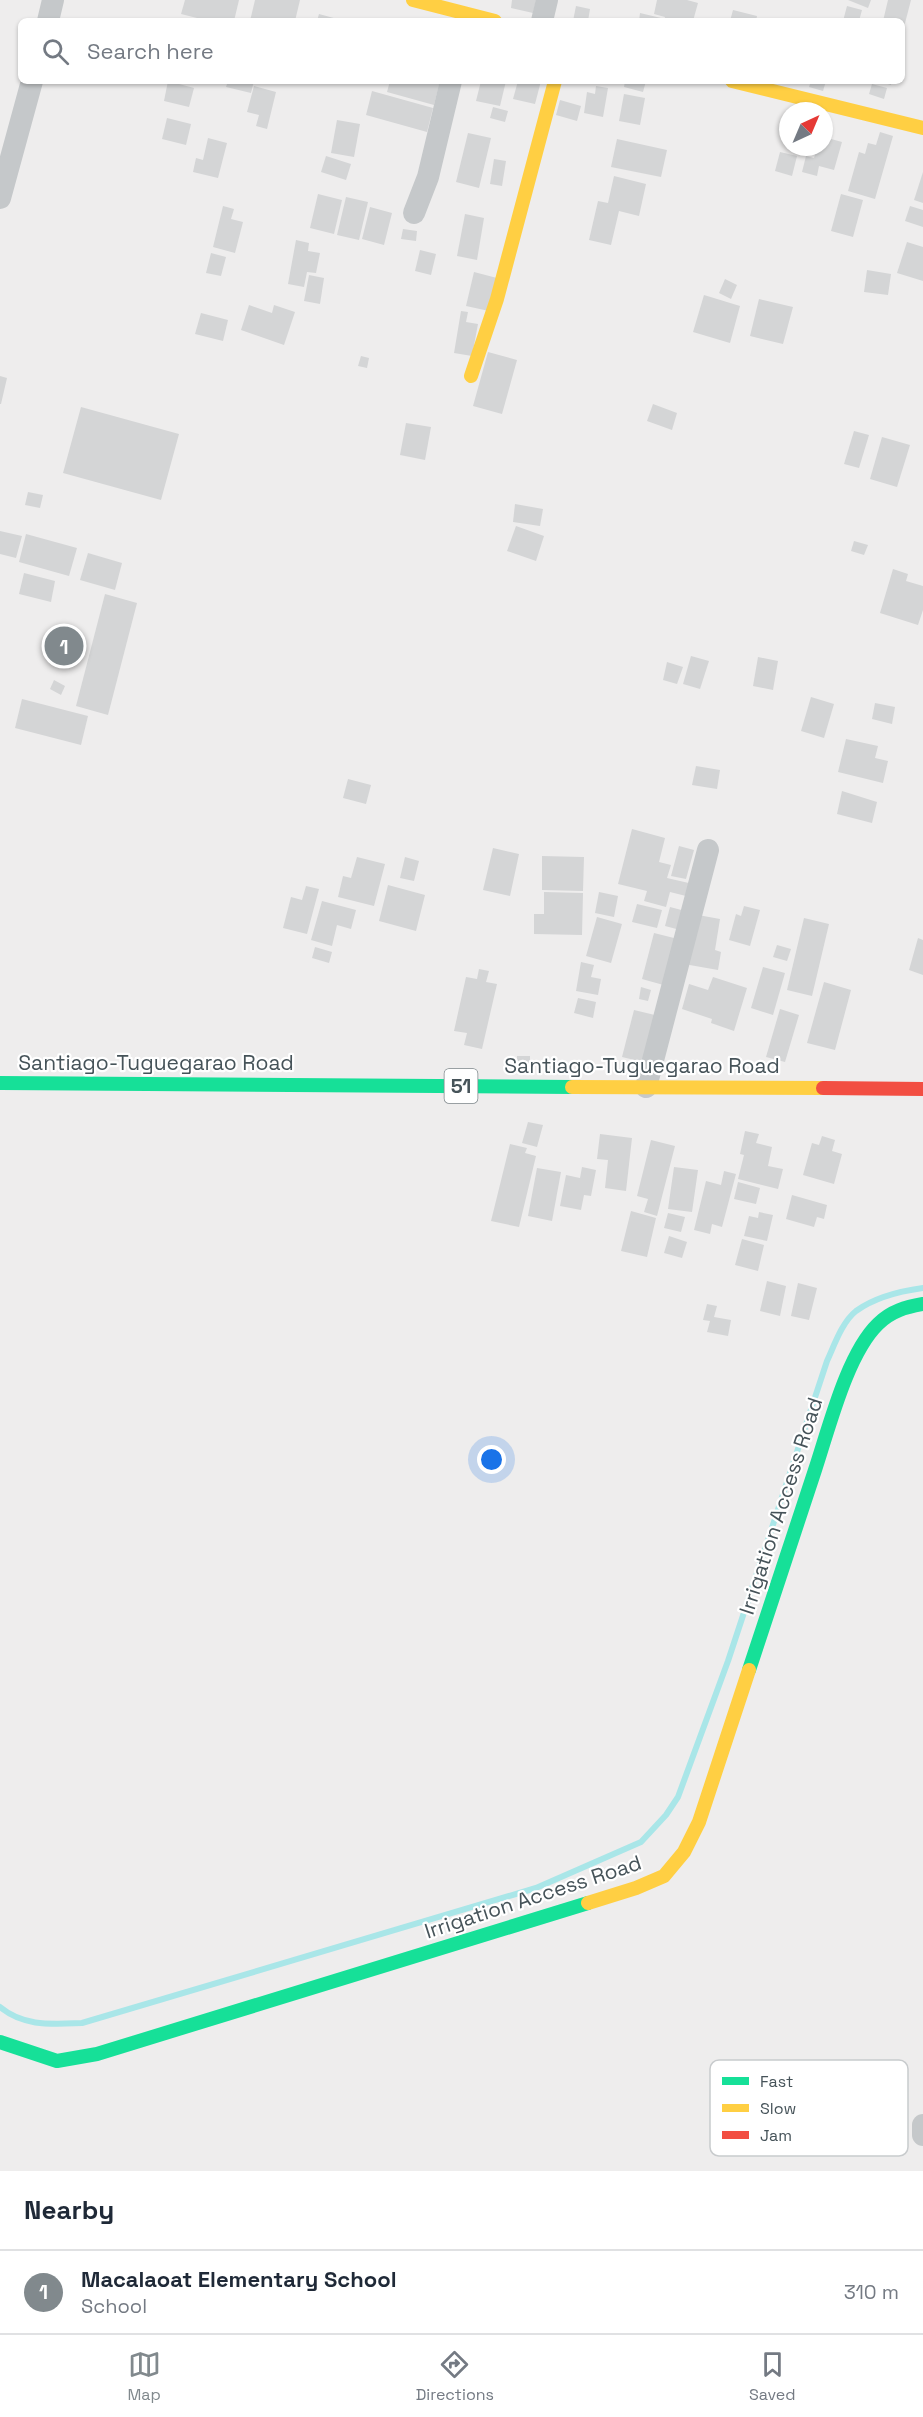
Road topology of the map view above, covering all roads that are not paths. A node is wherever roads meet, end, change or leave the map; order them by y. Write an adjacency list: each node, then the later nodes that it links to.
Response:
1 (53, 0): 4 (street)
2 (413, 0): 5 (main road)
3 (547, 0): 6 (street)
4 (49, 18)
5 (467, 18)
6 (543, 18)
7 (31, 84): 12 (street)
8 (451, 84): 13 (street)
9 (554, 84): 14 (main road)
10 (744, 84): 11 (main road)
11 (923, 128)
12 (0, 198)
13 (414, 213)
14 (471, 376)
15 (708, 850): 17 (street)
16 (0, 1083): 17 (main road, Santiago-Tuguegarao Road / 51)
17 (646, 1087): 18 (main road, Santiago-Tuguegarao Road / 51)
18 (923, 1089)
19 (923, 1304): 20 (main road, Irrigation Access Road)
20 (0, 2042)
21 (923, 2126): 22 (street)
22 (923, 2135)

